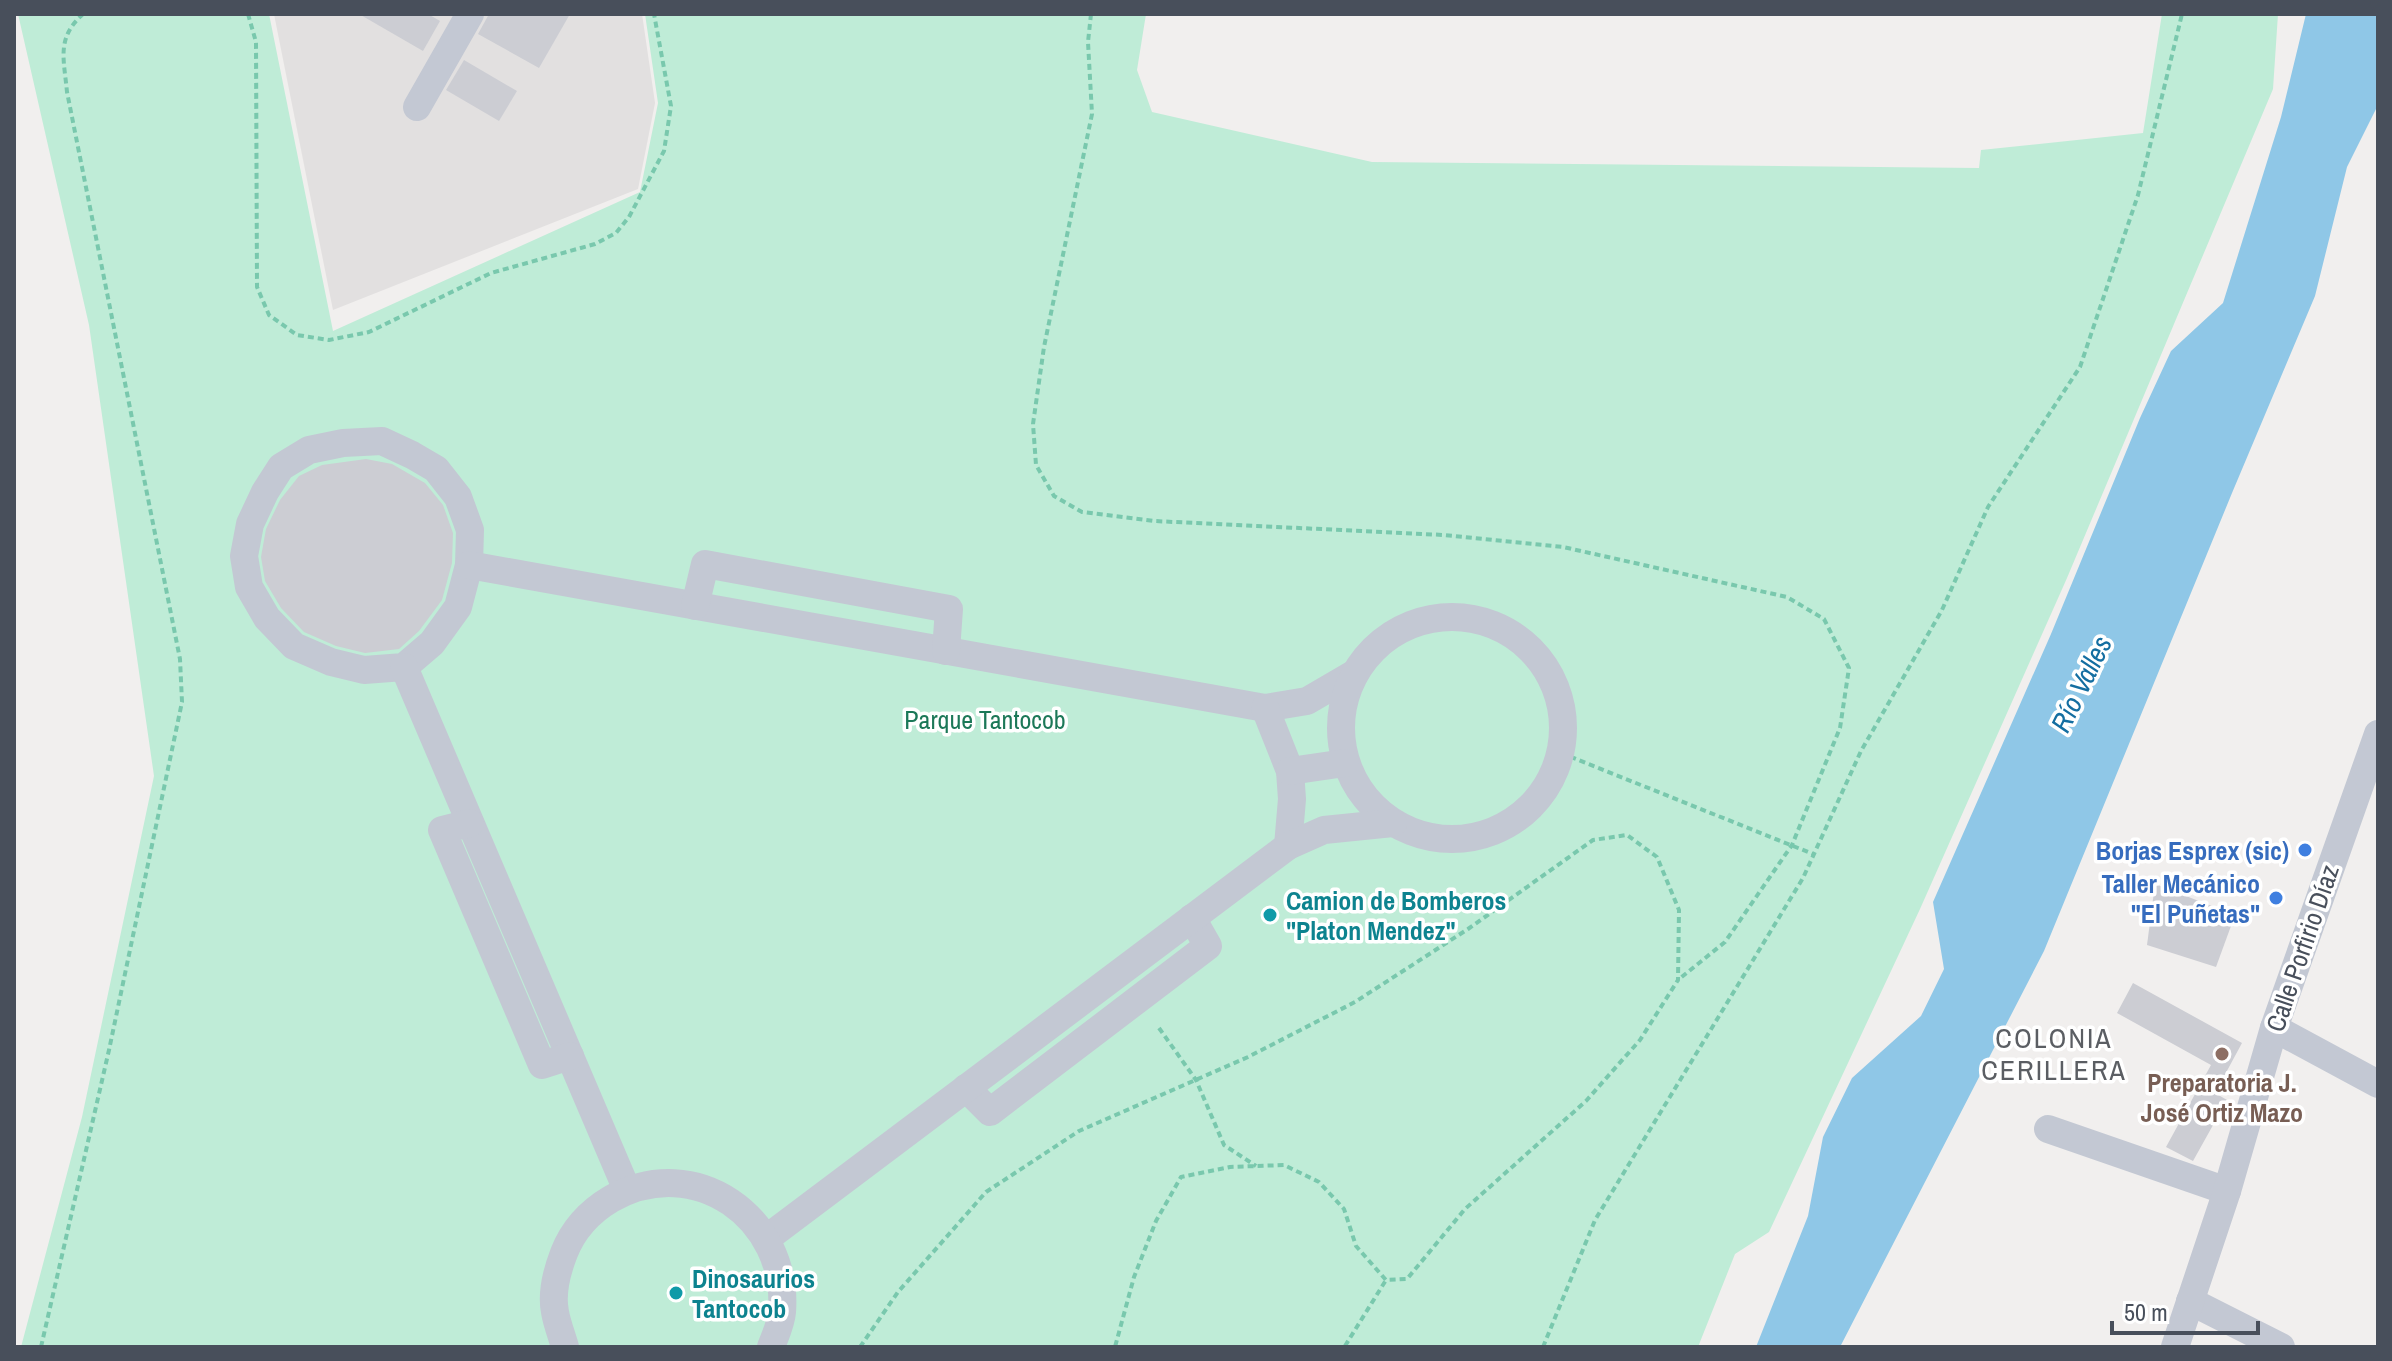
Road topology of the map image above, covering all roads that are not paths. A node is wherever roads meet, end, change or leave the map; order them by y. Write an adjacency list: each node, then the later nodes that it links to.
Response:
1 (470, 14): 2 (street)
2 (417, 107)
3 (469, 565): 4 (street); 6 (street); 6 (street)
4 (695, 606): 5 (street); 5 (street)
5 (946, 651): 8 (street)
6 (404, 667): 18 (street)
7 (1355, 673): 8 (street); 10 (street); 13 (street)
8 (1265, 708): 11 (street)
9 (2378, 734): 12 (street, Calle Porfirio Díaz)
10 (1345, 763): 11 (street); 13 (street)
11 (1290, 771): 14 (street)
12 (2371, 775): 15 (street, Calle Porfirio Díaz)
13 (1393, 823): 14 (street)
14 (1288, 846): 20 (street)
15 (2274, 1028): 16 (street); 19 (street, Calle Porfirio Díaz)
16 (2378, 1084)
17 (2048, 1129): 19 (street)
18 (627, 1190): 20 (street); 22 (street)
19 (2227, 1191): 21 (street, Calle Porfirio Díaz)
20 (767, 1238): 23 (street)
21 (2190, 1301): 24 (street, Calle Porfirio Díaz); 25 (street)
22 (565, 1347)
23 (771, 1347)
24 (2175, 1347)
25 (2281, 1347)

